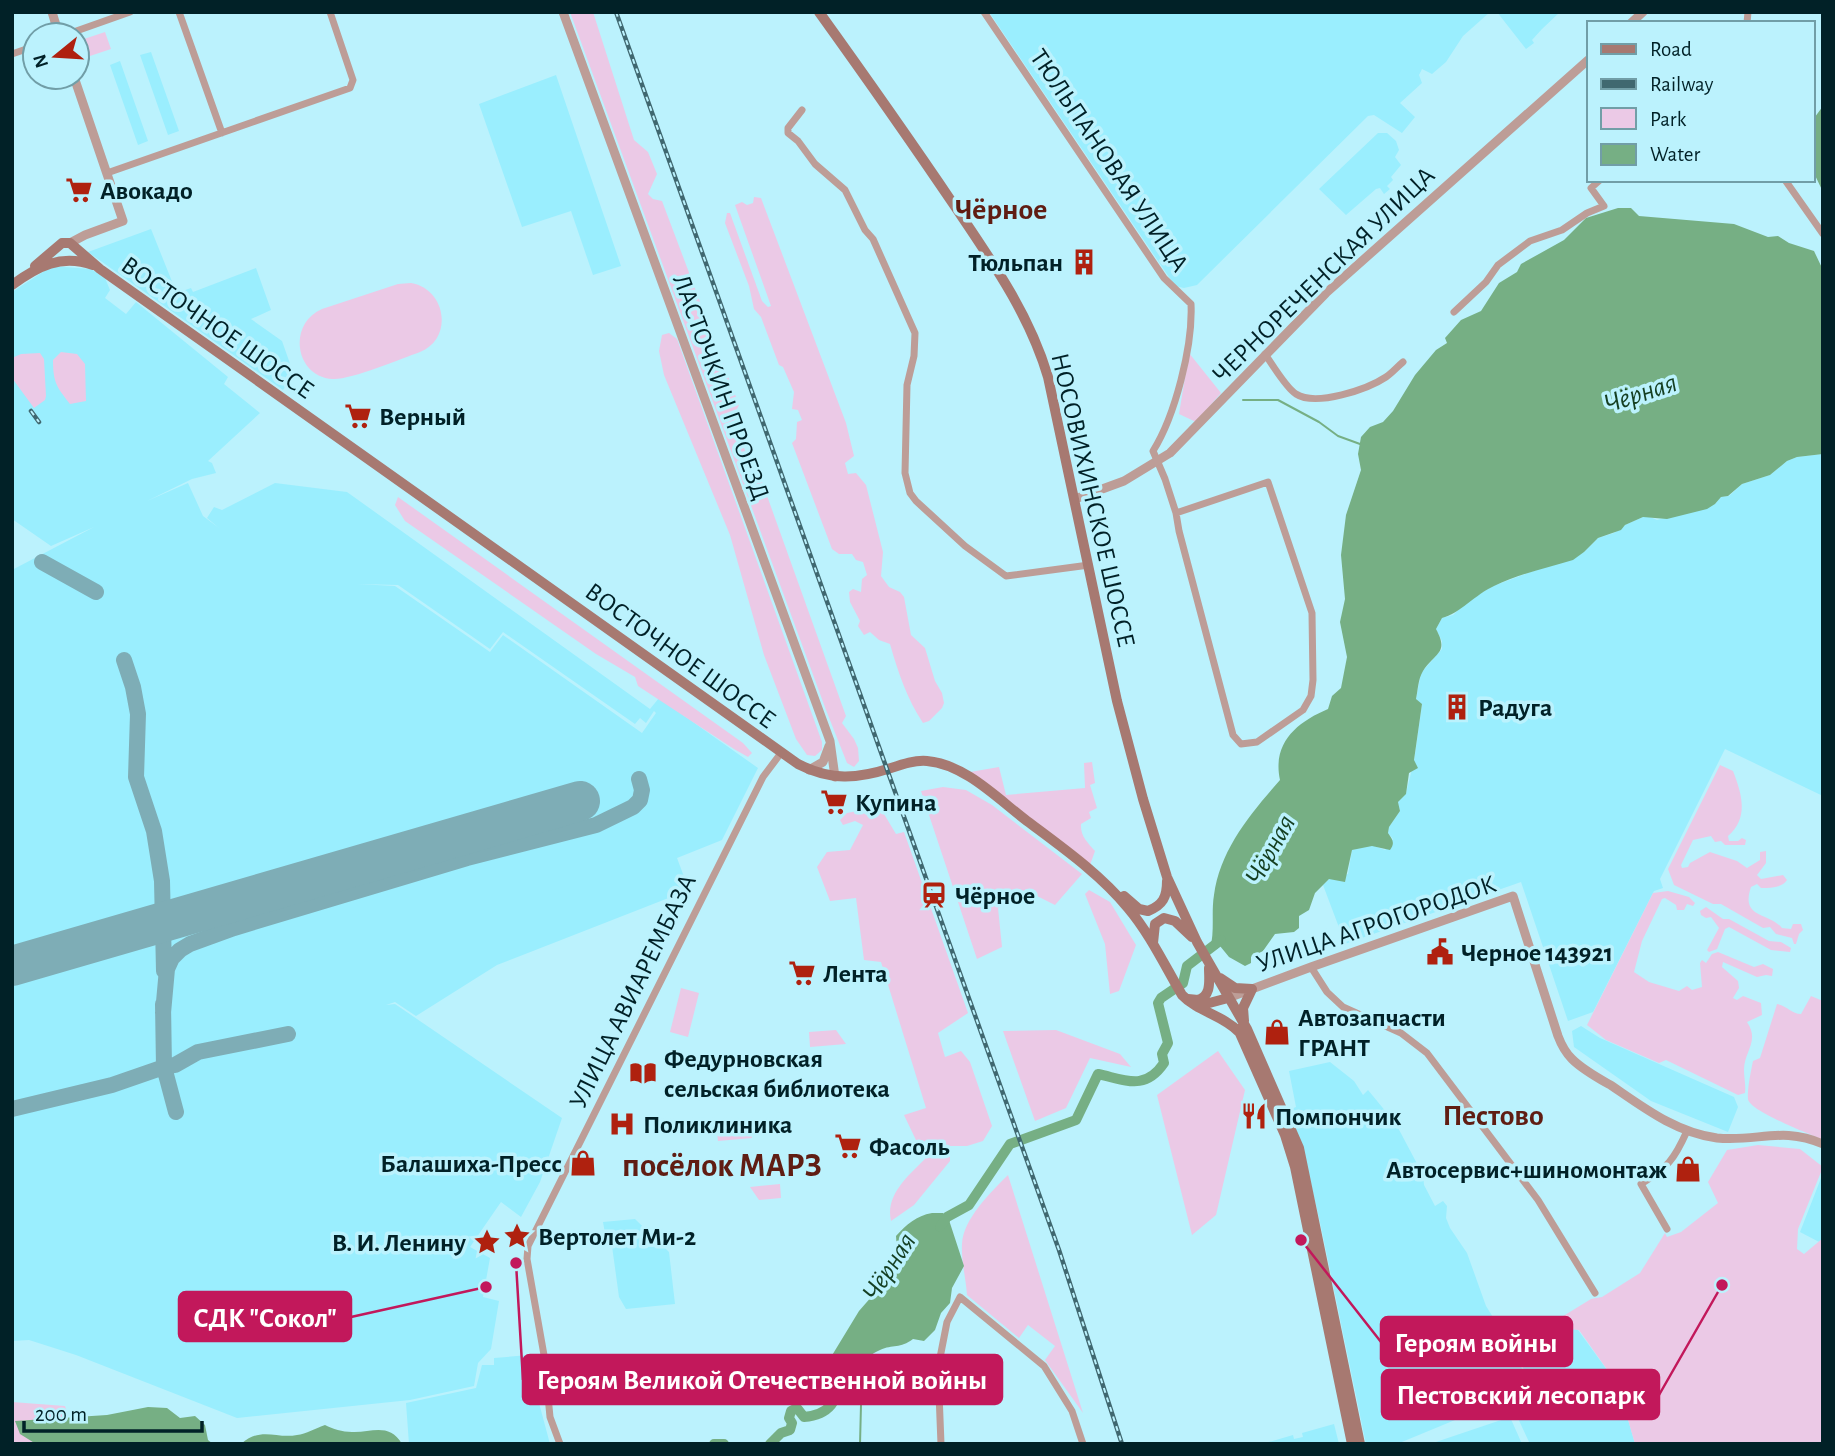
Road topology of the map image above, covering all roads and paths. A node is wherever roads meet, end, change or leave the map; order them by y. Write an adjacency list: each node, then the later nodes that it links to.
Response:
1 (130, 12): 7 (street)
2 (179, 12): 11 (street)
3 (331, 12): 11 (street)
4 (563, 12): 29 (street, ЛАСТОЧКИН ПРОЕЗД)
5 (819, 12): 26 (main road, НОСОВИХИНСКОЕ ШОССЕ)
6 (984, 12): 23 (street, ТЮЛЬПАНОВАЯ УЛИЦА)
7 (91, 26)
8 (1587, 61): 21 (street, ЧЕРНОРЕЧЕНСКАЯ УЛИЦА)
9 (79, 91): 12 (street)
10 (802, 110): 28 (street)
11 (222, 133): 12 (street)
12 (107, 173): 16 (street)
13 (1598, 182): 20 (street)
14 (1786, 182): 15 (street)
15 (1823, 234)
16 (68, 244): 17 (main road); 18 (main road, ВОСТОЧНОЕ ШОССЕ); 19 (main road)
17 (65, 260): 18 (main road, ВОСТОЧНОЕ ШОССЕ); 19 (main road)
18 (100, 268): 30 (main road, ВОСТОЧНОЕ ШОССЕ)
19 (16, 282)
20 (1454, 312)
21 (1265, 354): 22 (street); 24 (street, ЧЕРНОРЕЧЕНСКАЯ УЛИЦА)
22 (1402, 362)
23 (1153, 452): 24 (street); 25 (street, ТЮЛЬПАНОВАЯ УЛИЦА)
24 (1158, 462): 25 (street, ЧЕРНОРЕЧЕНСКАЯ УЛИЦА); 27 (street)
25 (1141, 472): 26 (street, ЧЕРНОРЕЧЕНСКАЯ УЛИЦА)
26 (1075, 499): 28 (main road, НОСОВИХИНСКОЕ ШОССЕ)
27 (1176, 513): 27 (street)
28 (1089, 565): 33 (main road, НОСОВИХИНСКОЕ ШОССЕ)
29 (830, 741): 31 (street); 32 (street, ЛАСТОЧКИН ПРОЕЗД)
30 (781, 752): 31 (main road, ВОСТОЧНОЕ ШОССЕ); 48 (street, УЛИЦА АВИАРЕМБАЗА)
31 (810, 769): 32 (main road, ВОСТОЧНОЕ ШОССЕ)
32 (835, 777): 34 (main road, ВОСТОЧНОЕ ШОССЕ)
33 (1167, 877): 34 (main road); 35 (main road, НОСОВИХИНСКОЕ ШОССЕ)
34 (1100, 878): 36 (main road, ВОСТОЧНОЕ ШОССЕ)
35 (1197, 942): 36 (main road); 37 (main road, НОСОВИХИНСКОЕ ШОССЕ)
36 (1153, 943): 40 (main road, ВОСТОЧНОЕ ШОССЕ)
37 (1209, 964): 39 (main road); 40 (main road); 41 (main road, НОСОВИХИНСКОЕ ШОССЕ)
38 (1311, 967): 39 (street, УЛИЦА АГРОГОРОДОК); 44 (street, УЛИЦА АГРОГОРОДОК); 47 (street)
39 (1251, 989): 41 (street, УЛИЦА АГРОГОРОДОК); 43 (main road)
40 (1181, 994): 42 (main road, ВОСТОЧНОЕ ШОССЕ)
41 (1228, 998): 42 (main road); 43 (main road, НОСОВИХИНСКОЕ ШОССЕ)
42 (1197, 1006): 43 (main road, ВОСТОЧНОЕ ШОССЕ)
43 (1243, 1031): 51 (main road); 52 (main road)
44 (1687, 1131): 45 (street, УЛИЦА АГРОГОРОДОК); 46 (street)
45 (1823, 1144)
46 (1667, 1229)
47 (1595, 1293)
48 (560, 1444)
49 (941, 1444): 50 (street)
50 (1083, 1444)
51 (1352, 1444)
52 (1360, 1444)

